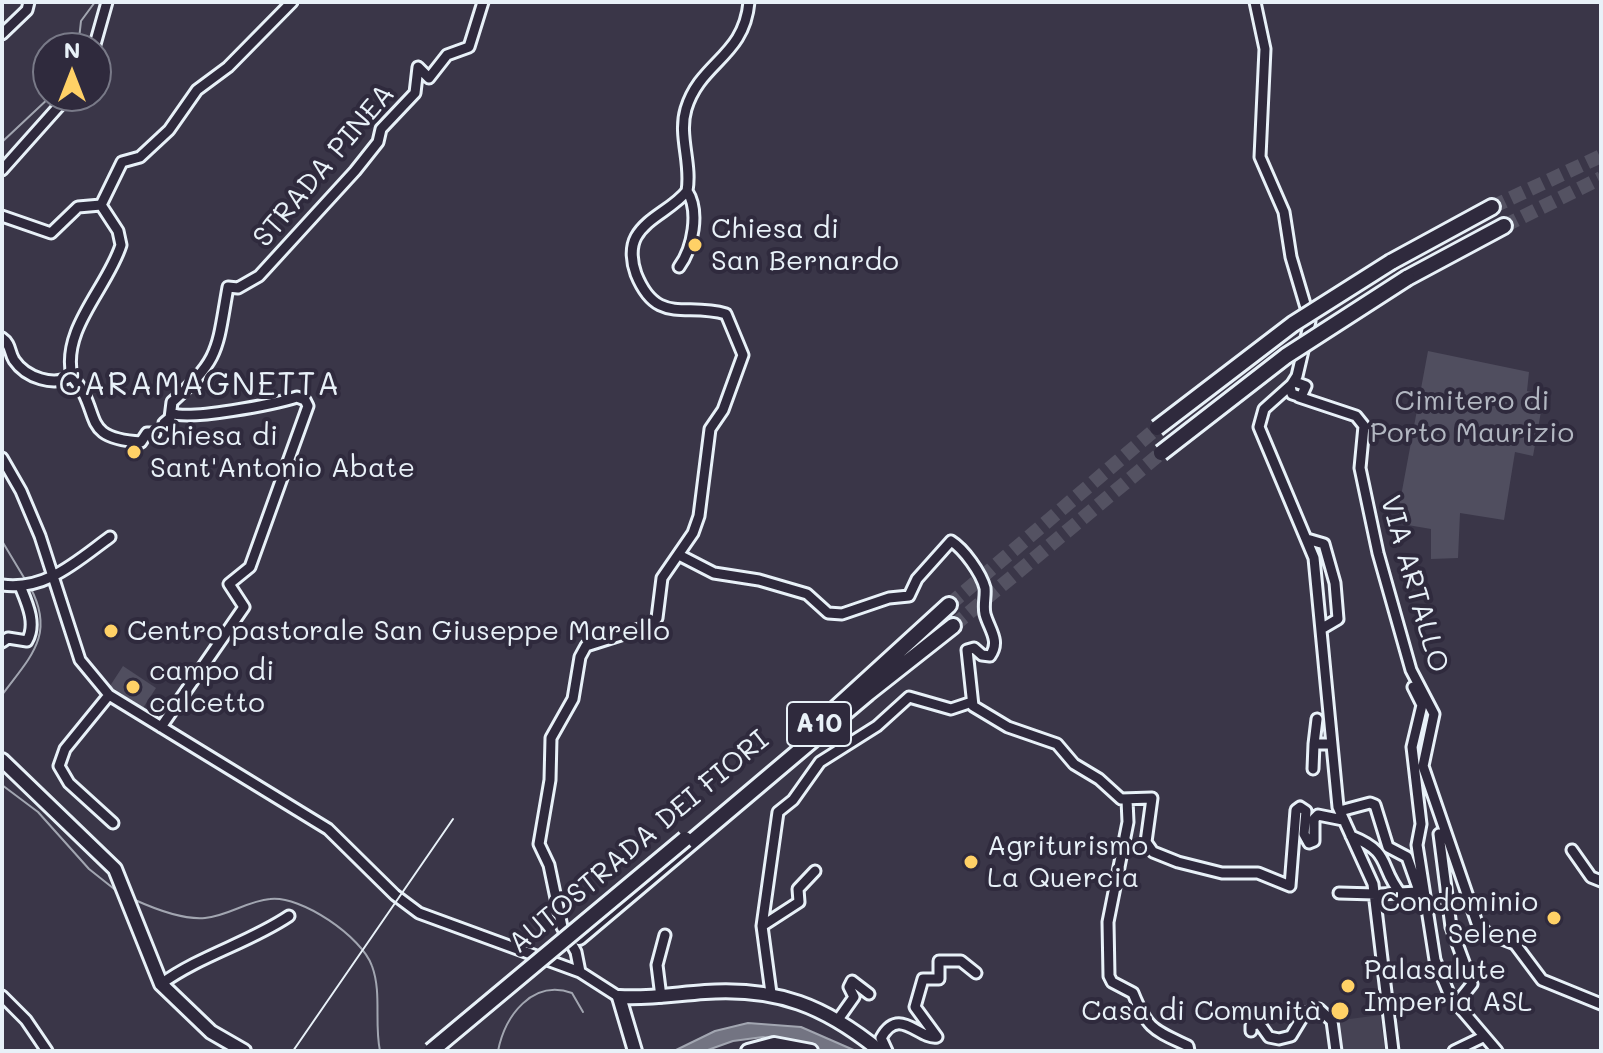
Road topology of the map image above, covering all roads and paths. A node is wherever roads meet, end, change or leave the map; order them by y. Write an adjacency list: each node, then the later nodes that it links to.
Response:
1 (29, 2): 8 (street)
2 (107, 2): 7 (street)
3 (292, 2): 12 (street)
4 (483, 2): 23 (street, STRADA PINEA)
5 (749, 2): 11 (street)
6 (1255, 2): 19 (street)
7 (99, 32)
8 (2, 34)
9 (54, 112): 10 (street)
10 (2, 170)
11 (687, 191): 16 (street); 29 (street)
12 (101, 205): 14 (street); 18 (street)
13 (1492, 207): 24 (highway, bridge)
14 (2, 216)
15 (1504, 226): 25 (highway, bridge)
16 (679, 267)
17 (2, 338): 18 (street)
18 (72, 376): 23 (street)
19 (1299, 384): 20 (street); 20 (street); 21 (street); 22 (street, VIA ARTALLO)
20 (1297, 397): 21 (street); 22 (street, VIA ARTALLO)
21 (1270, 402): 28 (street)
22 (1323, 405): 38 (street, VIA ARTALLO)
23 (171, 413): 42 (street)
24 (1157, 428)
25 (1161, 453)
26 (2, 458): 30 (street)
27 (110, 537): 30 (street)
28 (1307, 539): 36 (street); 36 (street)
29 (679, 555): 40 (street); 64 (street)
30 (51, 579): 32 (street); 39 (street)
31 (2, 585): 32 (street)
32 (18, 586): 34 (street); 37 (street)
33 (949, 605): 51 (highway, AUTOSTRADA DEI FIORI / A10)
34 (20, 621)
35 (953, 626): 51 (highway, AUTOSTRADA DEI FIORI / A10)
36 (1321, 629): 44 (street)
37 (2, 642)
38 (1405, 650): 61 (street); 73 (street, VIA ARTALLO)
39 (109, 695): 42 (street); 49 (street)
40 (972, 702): 47 (street); 62 (street)
41 (1317, 719): 43 (street)
42 (161, 727): 64 (street)
43 (1314, 744): 44 (street); 46 (street)
44 (1331, 744): 48 (street)
45 (2, 760): 66 (main road)
46 (1313, 769)
47 (1127, 800): 48 (street); 86 (street)
48 (1342, 816): 52 (street); 56 (street)
49 (113, 823)
50 (1439, 834): 72 (street)
51 (688, 842): 79 (highway, AUTOSTRADA DEI FIORI / A10, bridge); 80 (highway, AUTOSTRADA DEI FIORI / A10)
52 (1365, 850): 58 (street); 59 (street)
53 (1572, 850): 55 (street)
54 (815, 871): 62 (street)
55 (1600, 878)
56 (1418, 892): 59 (street); 61 (street)
57 (1339, 893): 58 (street)
58 (1378, 894): 59 (street); 88 (street)
59 (1401, 894)
60 (289, 916): 66 (street)
61 (1430, 921): 72 (street)
62 (762, 926): 67 (street)
63 (665, 935): 71 (street)
64 (580, 972): 70 (street)
65 (976, 973): 85 (street)
66 (161, 984): 78 (main road)
67 (771, 993): 71 (main road); 74 (main road)
68 (869, 994): 74 (street)
69 (2, 996): 77 (street)
70 (619, 997): 71 (main road); 81 (main road)
71 (661, 997)
72 (1456, 1004): 76 (street)
73 (1601, 1004)
74 (837, 1021): 84 (main road)
75 (1251, 1031): 87 (street)
76 (1483, 1037): 89 (street); 90 (street)
77 (47, 1051)
78 (244, 1051)
79 (431, 1051)
80 (443, 1051)
81 (635, 1051)
82 (748, 1051): 83 (main road)
83 (811, 1051)
84 (880, 1051)
85 (887, 1051)
86 (1189, 1051)
87 (1336, 1051)
88 (1393, 1051)
89 (1454, 1051)
90 (1497, 1051)

